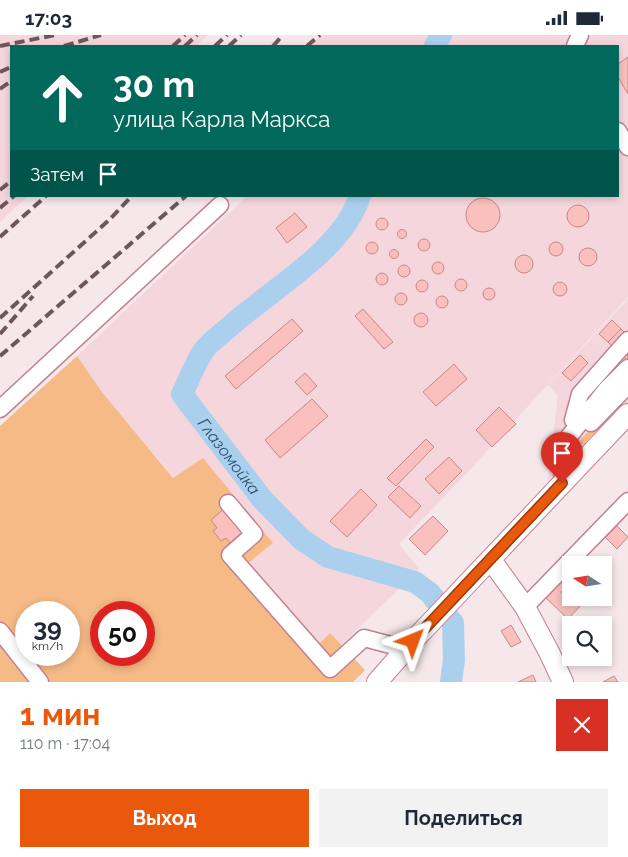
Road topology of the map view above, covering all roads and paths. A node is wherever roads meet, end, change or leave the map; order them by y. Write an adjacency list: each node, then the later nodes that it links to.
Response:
1 (619, 133): 2 (lane)
2 (628, 147)
3 (220, 205): 8 (lane)
4 (628, 339): 10 (lane)
5 (628, 354): 10 (lane)
6 (628, 368): 11 (lane)
7 (628, 385): 11 (lane)
8 (0, 409)
9 (628, 414): 12 (main road)
10 (573, 420): 11 (lane)
11 (567, 444): 12 (lane)
12 (562, 483): 15 (main road)
13 (628, 501): 16 (lane)
14 (228, 503): 18 (lane)
15 (490, 560): 16 (main road); 18 (main road)
16 (525, 607): 21 (main road)
17 (0, 631): 20 (lane)
18 (409, 645): 19 (main road)
19 (379, 681)
20 (40, 682)
21 (563, 682)

